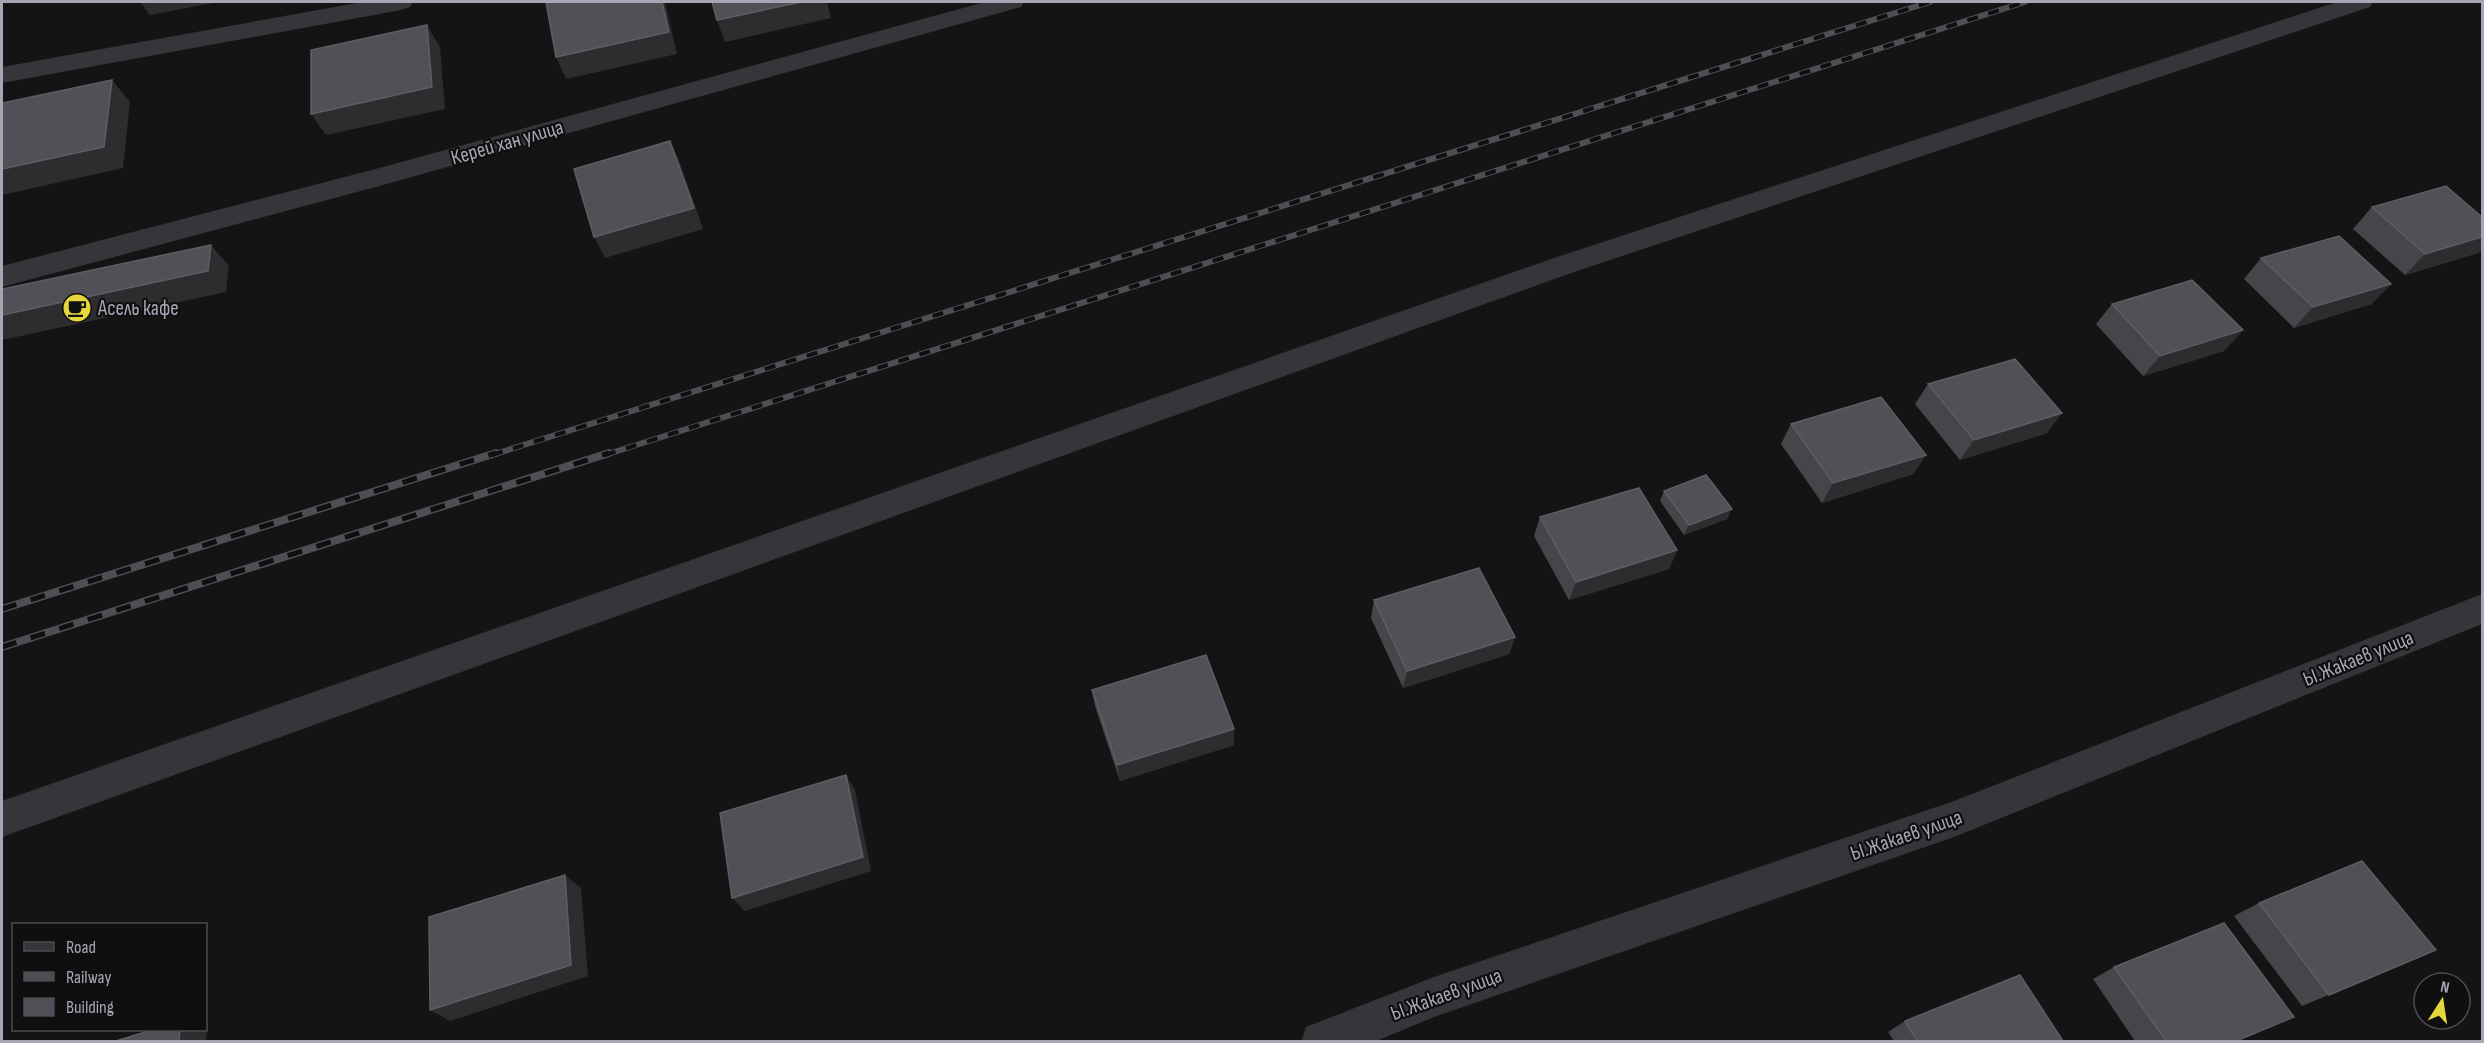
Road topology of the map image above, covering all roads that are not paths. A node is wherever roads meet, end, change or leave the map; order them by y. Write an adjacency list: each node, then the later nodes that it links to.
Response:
1 (401, 2): 4 (street)
2 (1012, 2): 5 (street, Керей хан улица)
3 (2361, 2): 7 (street)
4 (2, 75)
5 (2, 278)
6 (2479, 615): 8 (street, Ы.Жакаев улица)
7 (2, 819)
8 (1321, 1041)

